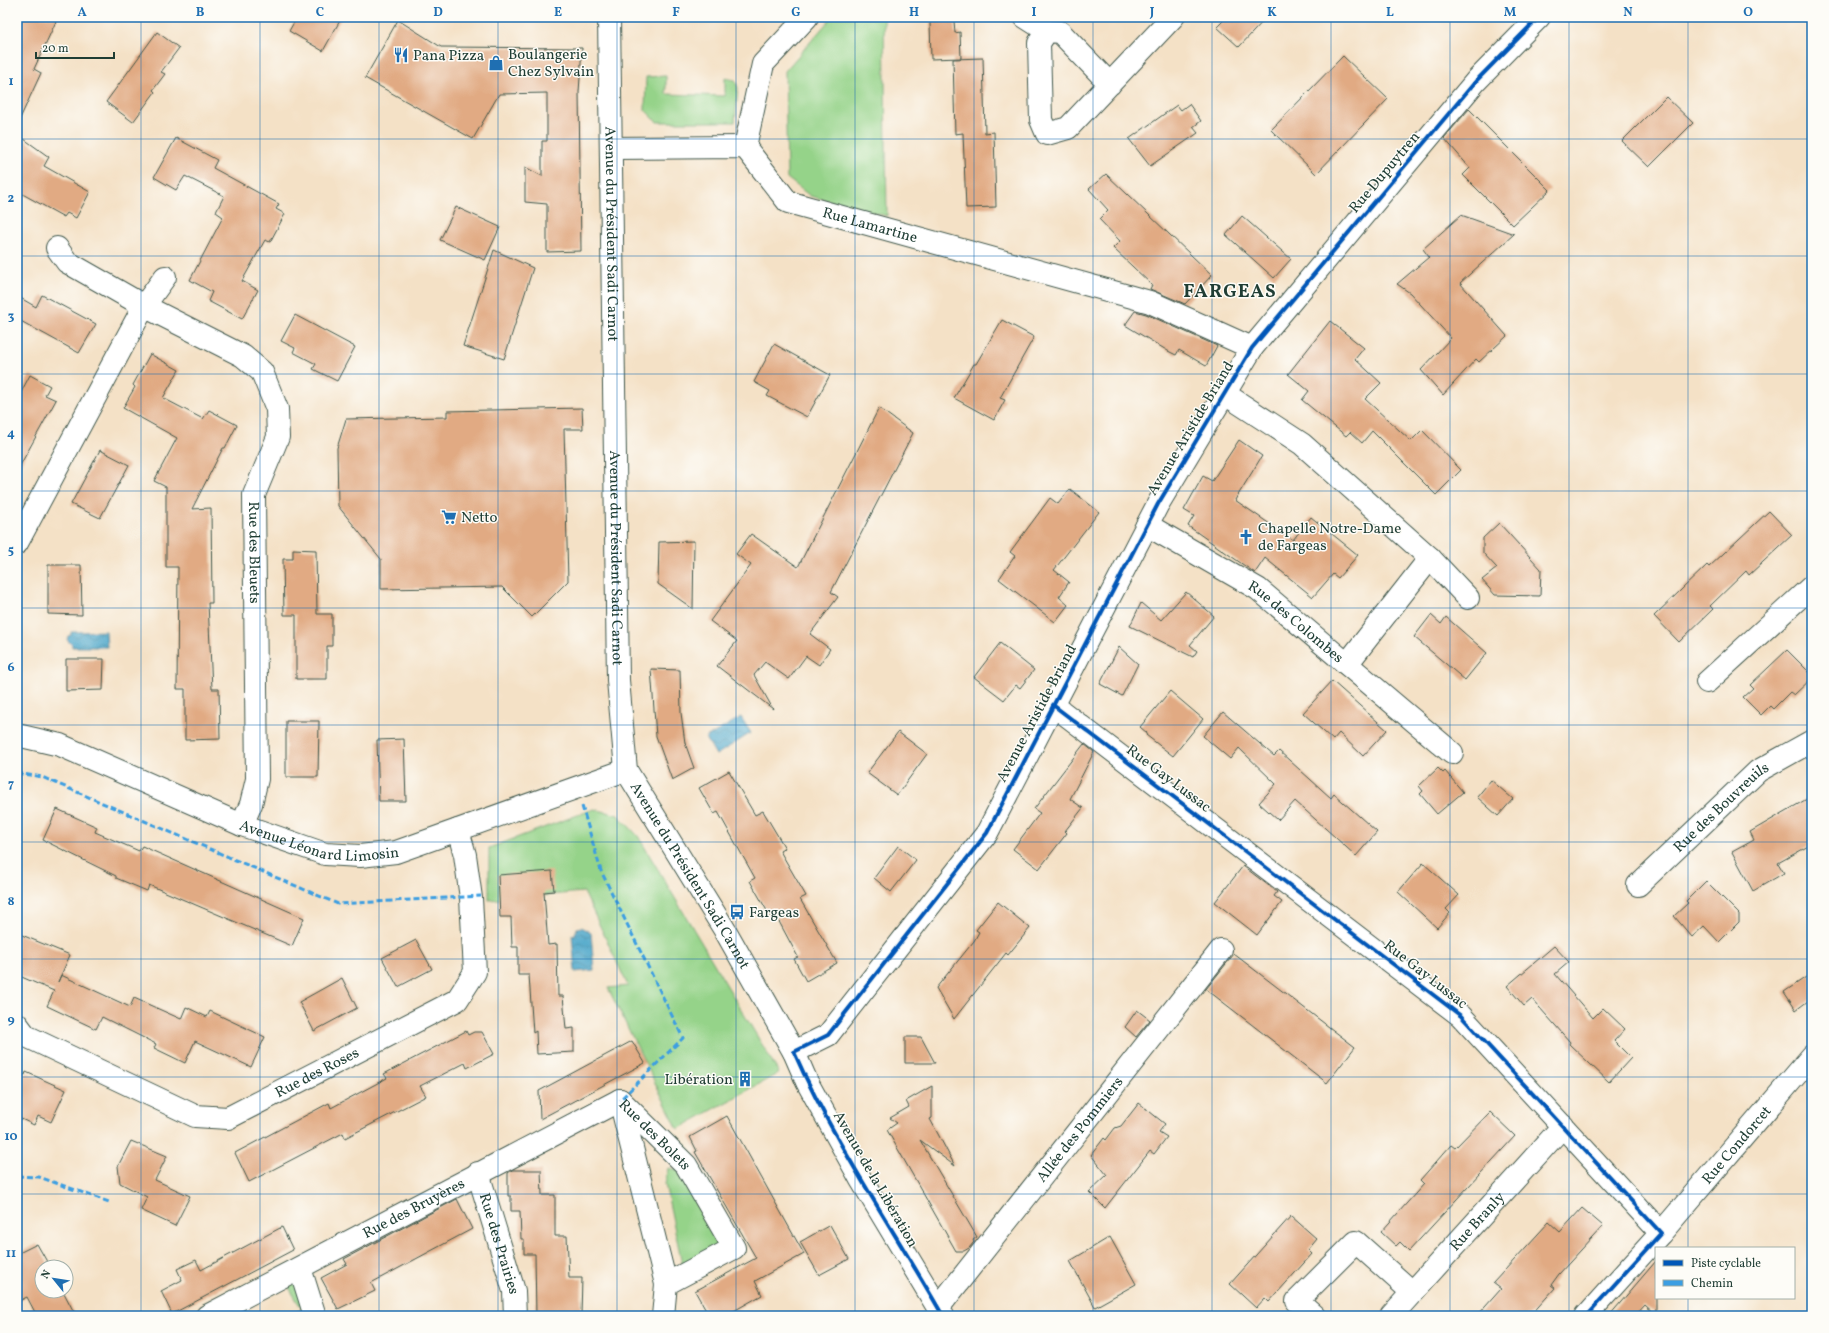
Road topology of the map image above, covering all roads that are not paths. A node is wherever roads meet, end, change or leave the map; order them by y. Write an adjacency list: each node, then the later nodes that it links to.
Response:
1 (609, 17): 8 (street, Avenue du Président Sadi Carnot)
2 (807, 17): 9 (street)
3 (1024, 17): 6 (street)
4 (1173, 17): 7 (street)
5 (1539, 17): 13 (street, Rue Dupuytren)
6 (1047, 31): 7 (street); 7 (street)
7 (1110, 84)
8 (611, 148): 9 (street); 26 (street, Avenue du Président Sadi Carnot)
9 (745, 148): 13 (street, Rue Lamartine)
10 (57, 248): 12 (street, Rue des Bleuets)
11 (165, 277): 12 (street)
12 (144, 306): 16 (street); 27 (street, Rue des Bleuets)
13 (1252, 348): 14 (street, Avenue Aristide Briand)
14 (1225, 394): 15 (street, Avenue Aristide Briand); 17 (street)
15 (1147, 525): 20 (street, Rue des Colombes); 22 (street, Avenue Aristide Briand)
16 (17, 543)
17 (1430, 558): 19 (street); 20 (street, Rue des Colombes)
18 (1812, 586): 21 (street)
19 (1468, 598)
20 (1346, 664): 25 (street)
21 (1707, 682)
22 (1053, 705): 32 (street, Avenue Aristide Briand); 35 (street, Rue Gay Lussac)
23 (17, 735): 27 (street, Avenue Léonard Limosin)
24 (1812, 741): 29 (street, Rue des Bouvreuils)
25 (1452, 754)
26 (626, 770): 28 (street, Avenue Léonard Limosin); 32 (street, Avenue du Président Sadi Carnot)
27 (242, 825): 28 (street, Avenue Léonard Limosin)
28 (458, 830): 31 (street, Rue des Roses)
29 (1638, 885)
30 (1221, 950): 41 (street, Allée des Pommiers)
31 (17, 1024)
32 (794, 1052): 41 (street, Avenue de la Libération)
33 (1812, 1056): 37 (street, Rue Condorcet)
34 (620, 1100): 36 (street, Rue des Bruyères); 39 (street, Rue des Bolets); 39 (street, Rue des Bolets)
35 (1563, 1126): 37 (street, Rue Gay Lussac); 40 (street, Rue Branly)
36 (478, 1173): 38 (street, Rue des Bruyères); 44 (street, Rue des Prairies)
37 (1661, 1233): 48 (street)
38 (300, 1268): 42 (street, Rue des Bruyères); 43 (street)
39 (666, 1284): 45 (street, Rue des Bolets)
40 (1412, 1292): 46 (street); 47 (street, Rue Branly)
41 (940, 1312)
42 (207, 1316)
43 (315, 1316)
44 (515, 1316)
45 (662, 1316)
46 (1314, 1316)
47 (1391, 1316)
48 (1586, 1316)

